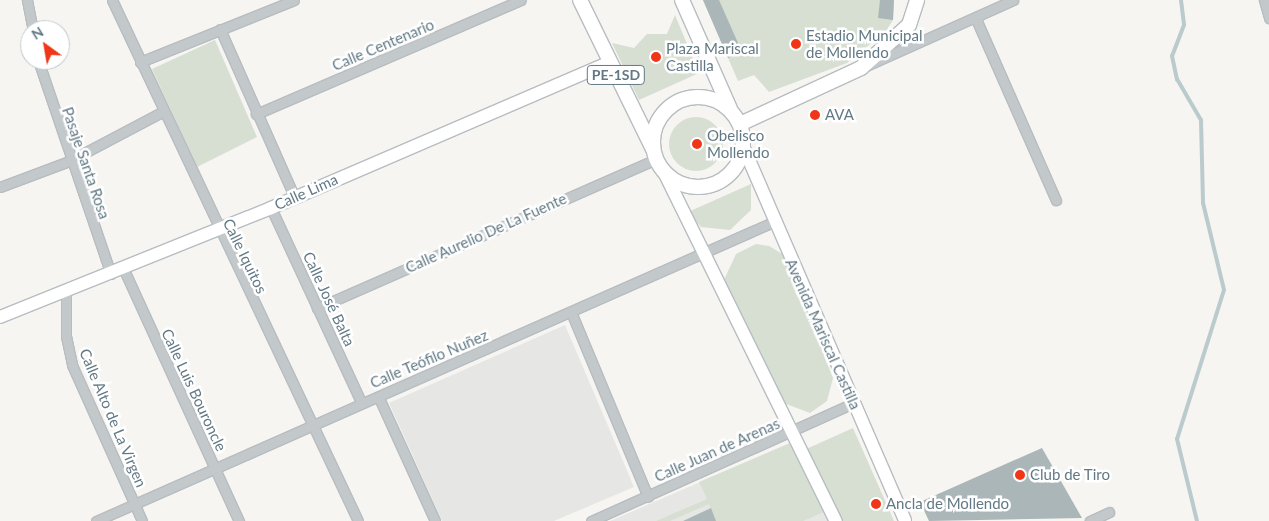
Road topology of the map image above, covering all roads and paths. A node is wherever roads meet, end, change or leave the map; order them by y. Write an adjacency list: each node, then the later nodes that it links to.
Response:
1 (27, 0): 12 (street)
2 (112, 0): 14 (street, Calle Iquitos)
3 (521, 0): 20 (street, Calle Centenario)
4 (580, 0): 15 (main road, PE-1SD)
5 (682, 0): 18 (main road)
6 (917, 0): 16 (main road)
7 (1013, 0): 11 (street)
8 (1264, 0): 10 (street)
9 (289, 1): 13 (street)
10 (1269, 18)
11 (976, 19): 16 (street); 28 (street)
12 (31, 20)
13 (220, 29): 14 (street); 20 (street)
14 (140, 62): 19 (street, Calle Iquitos)
15 (610, 62): 23 (main road, PE-1SD); 27 (street, Calle Lima)
16 (861, 68): 21 (main road)
17 (41, 70): 24 (street, Pasaje Santa Rosa)
18 (730, 110): 21 (main road); 23 (main road)
19 (162, 112): 24 (street); 31 (street, Calle Iquitos)
20 (256, 114): 27 (street)
21 (740, 124): 22 (main road)
22 (743, 146): 25 (main road); 30 (street, Avenida Mariscal Castilla)
23 (654, 154): 25 (main road); 36 (street, Calle Aurelio De La Fuente)
24 (69, 161): 26 (street); 34 (street, Pasaje Santa Rosa)
25 (664, 172): 32 (street)
26 (0, 187)
27 (294, 196): 29 (street, Calle Lima)
28 (1056, 200)
29 (271, 208): 31 (street, Calle Lima); 36 (street, Calle José Balta)
30 (773, 222): 32 (street, Calle Teófilo Nuñez); 41 (street, Avenida Mariscal Castilla)
31 (217, 230): 33 (street, Calle Lima); 42 (street, Calle Iquitos)
32 (703, 252): 37 (street, Calle Teófilo Nuñez); 43 (street)
33 (124, 270): 34 (street, Calle Lima); 44 (street, Calle Luis Bouroncle)
34 (111, 274): 35 (street, Calle Lima)
35 (66, 293): 38 (street, Calle Lima); 46 (street, Calle Alto de La Virgen)
36 (317, 308): 40 (street, Calle José Balta)
37 (571, 312): 39 (street, Calle Teófilo Nuñez); 45 (street)
38 (0, 317)
39 (379, 398): 40 (street, Calle Teófilo Nuñez); 52 (street)
40 (361, 402): 42 (street, Calle Teófilo Nuñez)
41 (854, 403): 43 (street, Calle Juan de Arenas); 55 (street, Avenida Mariscal Castilla)
42 (310, 424): 44 (street, Calle Teófilo Nuñez); 51 (street, Calle Iquitos)
43 (793, 431): 45 (street, Calle Juan de Arenas); 54 (street)
44 (215, 467): 46 (street, Calle Teófilo Nuñez); 50 (street, Calle Luis Bouroncle)
45 (648, 497): 53 (street, Calle Juan de Arenas)
46 (134, 504): 48 (street, Calle Teófilo Nuñez); 49 (street, Calle Alto de La Virgen)
47 (1109, 512): 56 (street)
48 (96, 521)
49 (142, 521)
50 (239, 521)
51 (358, 521)
52 (435, 521)
53 (591, 521)
54 (836, 521)
55 (905, 521)
56 (1090, 521)

